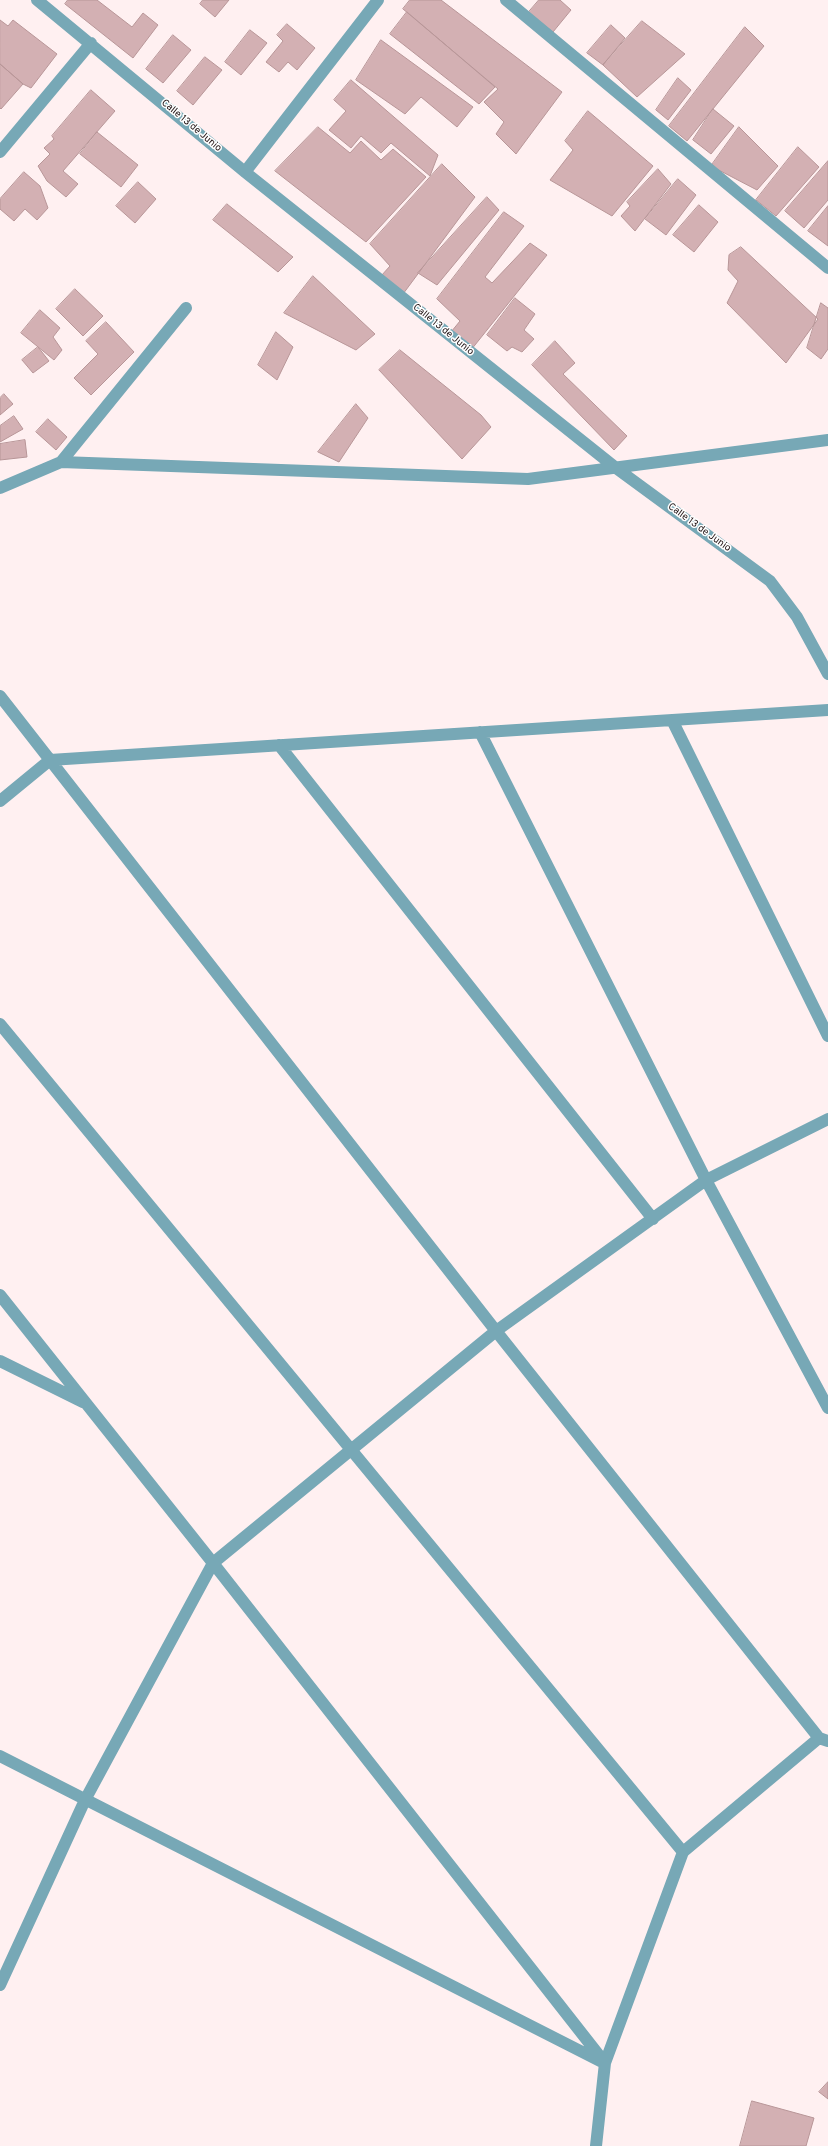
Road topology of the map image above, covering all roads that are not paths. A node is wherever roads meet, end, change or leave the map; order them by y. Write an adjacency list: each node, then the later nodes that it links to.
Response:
1 (37, 0): 4 (street, Calle 13 de Junio)
2 (378, 0): 6 (street)
3 (506, 0): 7 (street)
4 (91, 43): 5 (street); 6 (street, Calle 13 de Junio)
5 (0, 152)
6 (245, 172): 11 (street, Calle 13 de Junio)
7 (828, 268)
8 (186, 308): 10 (street)
9 (828, 440): 11 (street)
10 (61, 462): 11 (street); 12 (street)
11 (616, 468): 13 (street, Calle 13 de Junio)
12 (0, 488)
13 (828, 674)
14 (0, 696): 19 (street)
15 (828, 710): 16 (street)
16 (672, 720): 17 (street); 22 (street)
17 (480, 732): 18 (street); 24 (street)
18 (279, 745): 19 (street); 25 (street)
19 (50, 760): 20 (street); 27 (street)
20 (0, 801)
21 (0, 1024): 31 (street)
22 (828, 1036)
23 (828, 1119): 24 (street)
24 (706, 1180): 25 (street); 30 (street)
25 (653, 1219): 27 (street)
26 (0, 1295): 29 (street)
27 (496, 1330): 31 (street); 33 (street)
28 (0, 1361): 29 (street)
29 (86, 1403): 32 (street)
30 (828, 1408)
31 (351, 1450): 32 (street); 36 (street)
32 (213, 1563): 35 (street); 38 (street)
33 (823, 1740): 36 (street)
34 (0, 1756): 35 (street)
35 (85, 1800): 37 (street); 38 (street)
36 (683, 1852): 38 (street)
37 (0, 1985)
38 (605, 2063): 39 (street)
39 (596, 2146)

